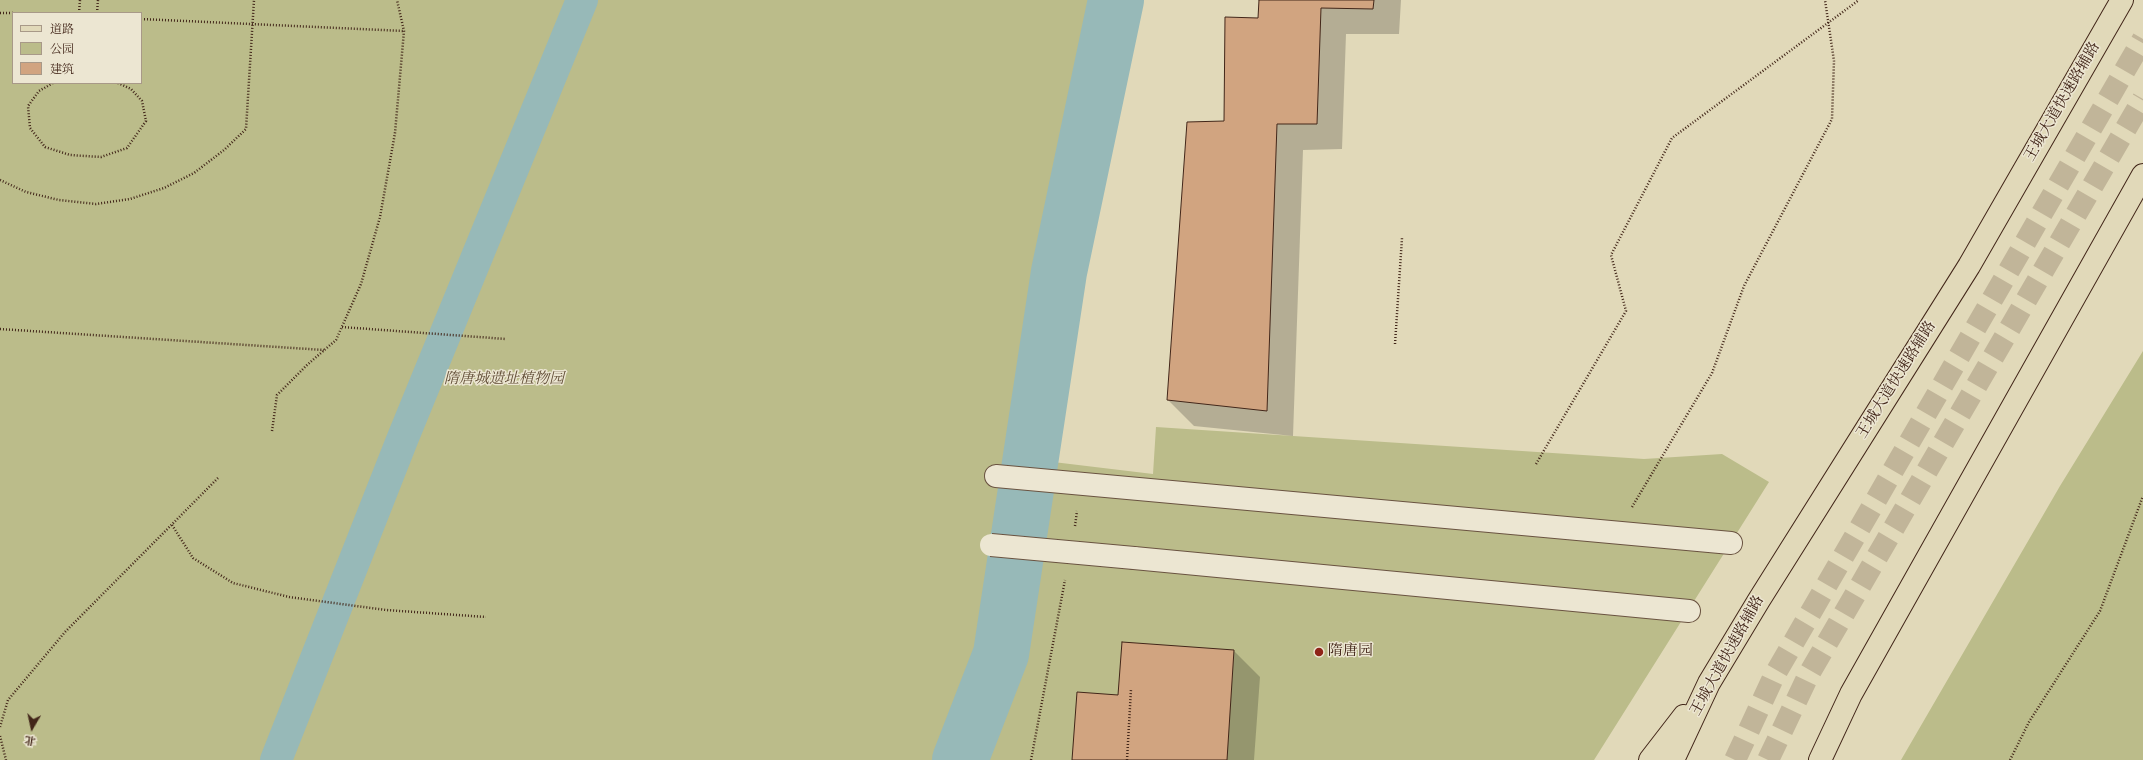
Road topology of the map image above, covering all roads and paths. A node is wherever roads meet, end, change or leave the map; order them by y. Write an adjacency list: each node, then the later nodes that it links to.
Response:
1 (80, 0): 8 (path)
2 (98, 0): 9 (path)
3 (254, 0): 14 (path)
4 (397, 0): 15 (path)
5 (1825, 0): 13 (path)
6 (1859, 0): 13 (path)
7 (2122, 0): 39 (main road, 王城大道快速路辅路)
8 (79, 12)
9 (97, 12)
10 (0, 13): 11 (path)
11 (12, 13)
12 (142, 19): 14 (path)
13 (1828, 23): 27 (path); 33 (path)
14 (253, 24): 15 (path); 19 (path)
15 (404, 31): 21 (path)
16 (51, 84): 17 (path)
17 (120, 84)
18 (2143, 175): 49 (main road)
19 (0, 180)
20 (1402, 238): 24 (path)
21 (342, 327): 23 (path); 25 (path)
22 (0, 329): 25 (path)
23 (506, 339)
24 (1395, 344)
25 (324, 350): 26 (path)
26 (272, 431)
27 (1536, 464)
28 (996, 476): 30 (street)
29 (218, 478): 32 (path)
30 (1082, 484): 33 (street); 36 (path)
31 (2143, 496): 50 (path)
32 (172, 525): 38 (path); 41 (path)
33 (1617, 532): 34 (street)
34 (1731, 543)
35 (991, 545): 36 (street, bridge)
36 (1070, 552): 37 (street, bridge); 45 (path)
37 (1689, 611)
38 (486, 617)
39 (1709, 683): 47 (main road); 48 (main road, 王城大道快速路辅路)
40 (1132, 689): 46 (path)
41 (1, 718): 42 (path)
42 (0, 726)
43 (0, 736): 44 (path)
44 (6, 760)
45 (1031, 760)
46 (1127, 760)
47 (1650, 760)
48 (1673, 760)
49 (1820, 760)
50 (2010, 760)

